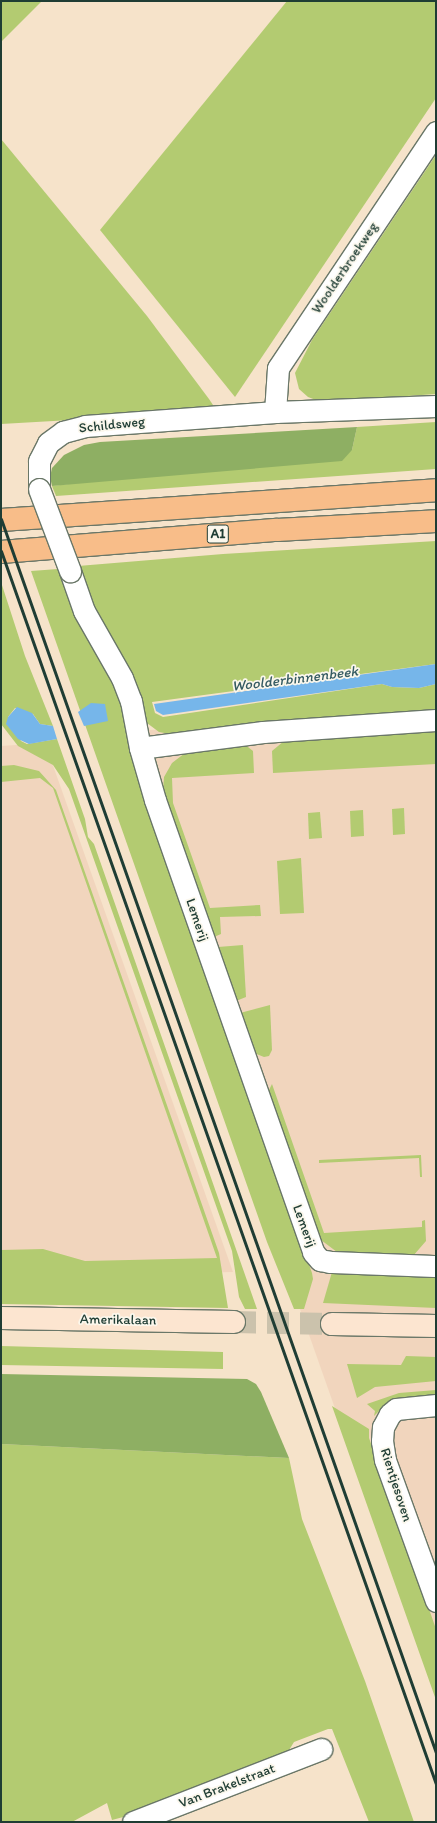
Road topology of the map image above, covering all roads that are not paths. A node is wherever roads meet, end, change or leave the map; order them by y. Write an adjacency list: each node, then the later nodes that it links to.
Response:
1 (436, 132): 3 (street, Woolderbroekweg)
2 (436, 406): 3 (street, Schildsweg)
3 (275, 412): 9 (street, Schildsweg, bridge)
4 (436, 490): 5 (highway, A1)
5 (1, 520)
6 (436, 521): 7 (highway, A1)
7 (1, 552)
8 (436, 720): 9 (street)
9 (140, 748): 10 (street, Lemerij)
10 (436, 1266)
11 (1, 1318): 12 (main road, Amerikalaan)
12 (234, 1322)
13 (332, 1324): 14 (main road)
14 (436, 1326)
15 (436, 1405): 16 (street, Rientjesoven)
16 (436, 1601)
17 (321, 1749): 18 (street, Van Brakelstraat)
18 (162, 1817): 19 (street, Van Brakelstraat)
19 (133, 1822)

